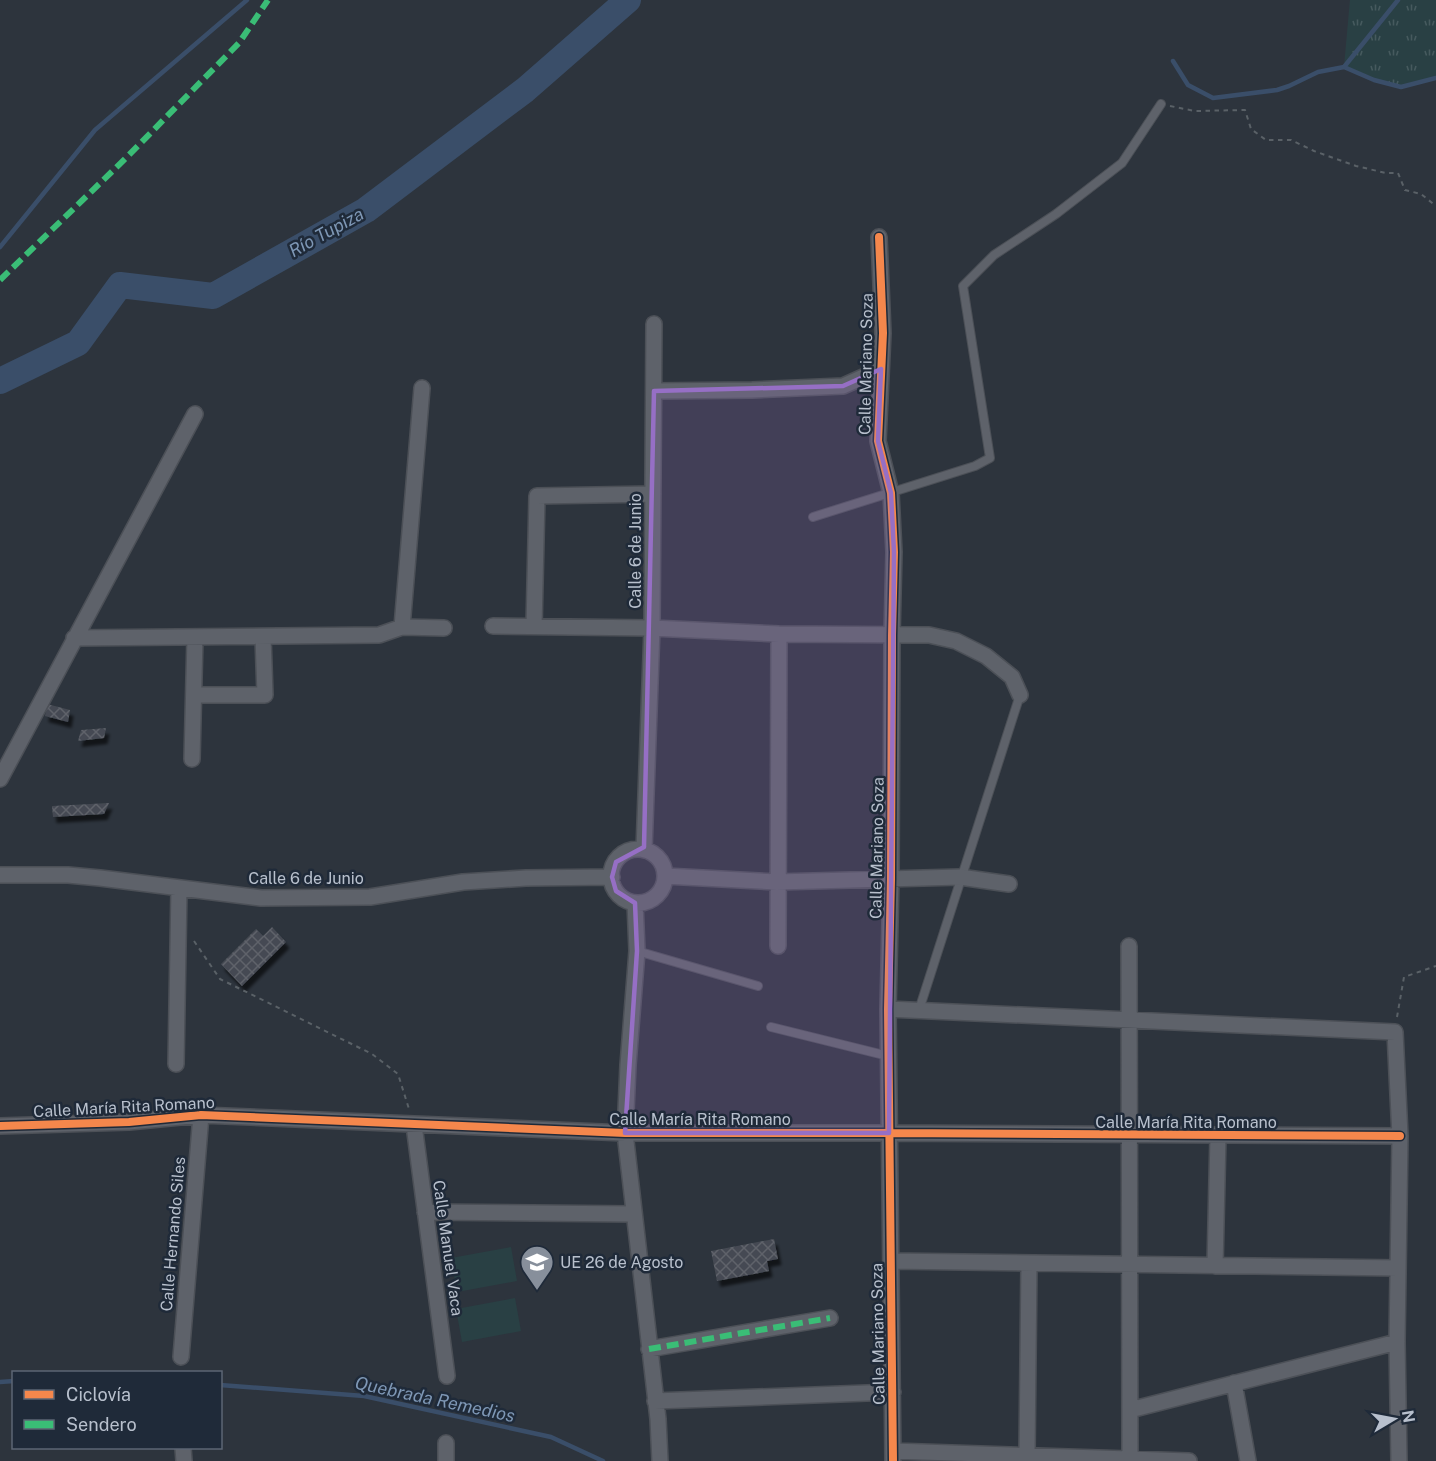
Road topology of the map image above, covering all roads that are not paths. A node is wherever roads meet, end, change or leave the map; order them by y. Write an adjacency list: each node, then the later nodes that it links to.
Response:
1 (1161, 104): 8 (lane)
2 (879, 237): 4 (street, Calle Mariano Soza)
3 (654, 324): 6 (street, Calle 6 de Junio)
4 (880, 369): 6 (street); 8 (street, Calle Mariano Soza)
5 (422, 388): 12 (street)
6 (654, 391): 9 (street, Calle 6 de Junio)
7 (195, 414): 20 (street)
8 (891, 493): 10 (lane); 17 (street, Calle Mariano Soza)
9 (653, 494): 13 (street); 15 (street, Calle 6 de Junio)
10 (813, 518)
11 (493, 626): 13 (street)
12 (402, 627): 14 (street); 19 (street)
13 (534, 627): 15 (street)
14 (444, 628)
15 (652, 628): 16 (street); 25 (street, Calle 6 de Junio)
16 (779, 634): 17 (street); 31 (street)
17 (892, 635): 21 (street); 30 (street, Calle Mariano Soza)
18 (195, 637): 19 (street); 20 (street); 22 (street)
19 (263, 637): 22 (street)
20 (74, 638): 24 (street)
21 (1020, 694): 29 (lane)
22 (194, 695): 23 (street)
23 (192, 759)
24 (0, 779)
25 (644, 850): 27 (street); 28 (street)
26 (0, 875): 33 (street, Calle 6 de Junio)
27 (665, 876): 31 (street); 34 (street)
28 (612, 877): 33 (street, Calle 6 de Junio); 34 (street)
29 (962, 878): 30 (street); 32 (street); 40 (lane)
30 (891, 879): 31 (street); 39 (street, Calle Mariano Soza)
31 (777, 882): 35 (street)
32 (1009, 884)
33 (179, 888): 44 (street)
34 (635, 903): 37 (street)
35 (778, 946)
36 (1129, 946): 41 (street)
37 (637, 951): 38 (lane); 49 (street)
38 (758, 986)
39 (888, 1009): 40 (street); 43 (street, Calle Mariano Soza)
40 (919, 1010): 41 (street)
41 (1130, 1020): 50 (street); 52 (street)
42 (771, 1027): 43 (lane)
43 (888, 1056): 48 (street, Calle Mariano Soza)
44 (176, 1064)
45 (201, 1115): 46 (street, Calle María Rita Romano); 47 (street, Calle María Rita Romano); 63 (street, Calle Hernando Siles)
46 (414, 1125): 49 (street, Calle María Rita Romano); 53 (street, Calle Manuel Vaca)
47 (0, 1126)
48 (889, 1133): 49 (street, Calle María Rita Romano); 50 (street, Calle María Rita Romano); 55 (street, Calle Mariano Soza)
49 (625, 1134): 54 (street)
50 (1130, 1135): 51 (street, Calle María Rita Romano); 57 (street)
51 (1218, 1136): 52 (street, Calle María Rita Romano); 58 (street)
52 (1400, 1136): 59 (street)
53 (425, 1212): 54 (street); 64 (street, Calle Manuel Vaca)
54 (633, 1214): 62 (street)
55 (891, 1261): 56 (street); 66 (street, Calle Mariano Soza)
56 (1029, 1263): 57 (street); 70 (street)
57 (1130, 1264): 58 (street); 68 (street)
58 (1215, 1266): 59 (street)
59 (1398, 1268): 61 (street)
60 (830, 1318): 62 (street)
61 (1397, 1342): 65 (street); 77 (street)
62 (649, 1349): 67 (street)
63 (182, 1357)
64 (447, 1376)
65 (1234, 1383): 68 (street); 76 (street)
66 (893, 1392): 67 (street); 71 (street, Calle Mariano Soza)
67 (655, 1401): 74 (street)
68 (1130, 1410): 72 (street)
69 (446, 1443): 73 (street)
70 (1027, 1455): 71 (street); 72 (street)
71 (893, 1456)
72 (1130, 1459): 75 (street)
73 (446, 1461)
74 (660, 1461)
75 (1188, 1461)
76 (1248, 1461)
77 (1399, 1461)

